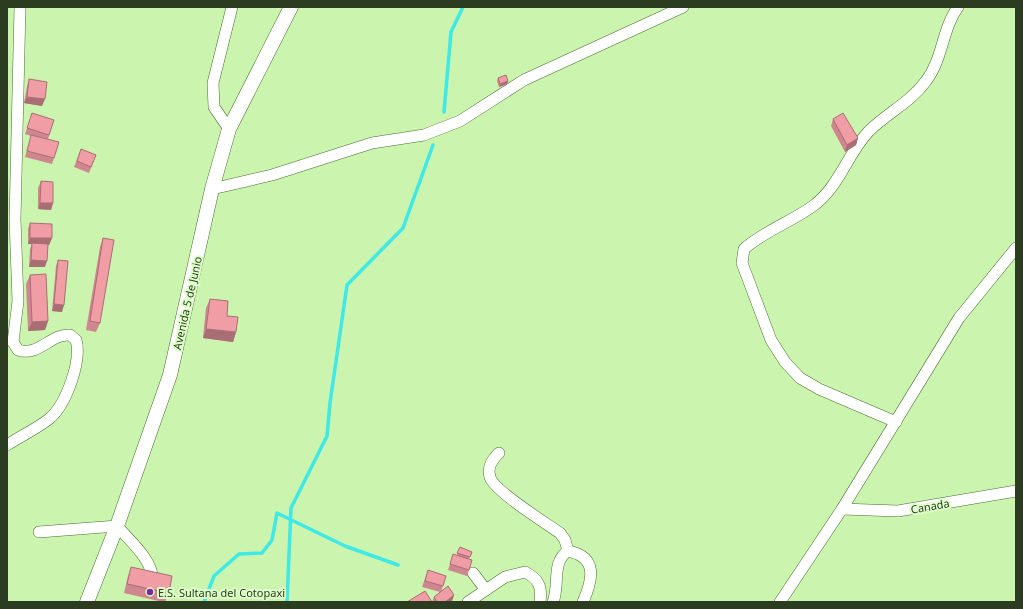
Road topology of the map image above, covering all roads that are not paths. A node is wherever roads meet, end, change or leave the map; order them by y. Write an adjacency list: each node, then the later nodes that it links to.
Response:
1 (20, 7): 6 (street)
2 (232, 7): 7 (street)
3 (291, 7): 7 (main road, Avenida 5 de Junio)
4 (683, 7): 8 (street)
5 (958, 7): 11 (street)
6 (12, 126): 10 (street)
7 (229, 129): 8 (main road, Avenida 5 de Junio)
8 (212, 189): 16 (main road, Avenida 5 de Junio)
9 (1016, 248): 11 (street)
10 (10, 343): 12 (street)
11 (896, 422): 15 (street)
12 (7, 445)
13 (499, 453): 18 (street)
14 (1016, 491): 15 (street, Canada)
15 (842, 509): 27 (street)
16 (117, 526): 17 (street); 20 (street); 22 (main road, Avenida 5 de Junio)
17 (39, 532)
18 (568, 552): 25 (street); 26 (street)
19 (473, 573): 21 (street)
20 (153, 582)
21 (486, 590): 23 (street); 24 (street)
22 (87, 602)
23 (468, 602)
24 (540, 602)
25 (553, 602)
26 (583, 602)
27 (780, 602)

